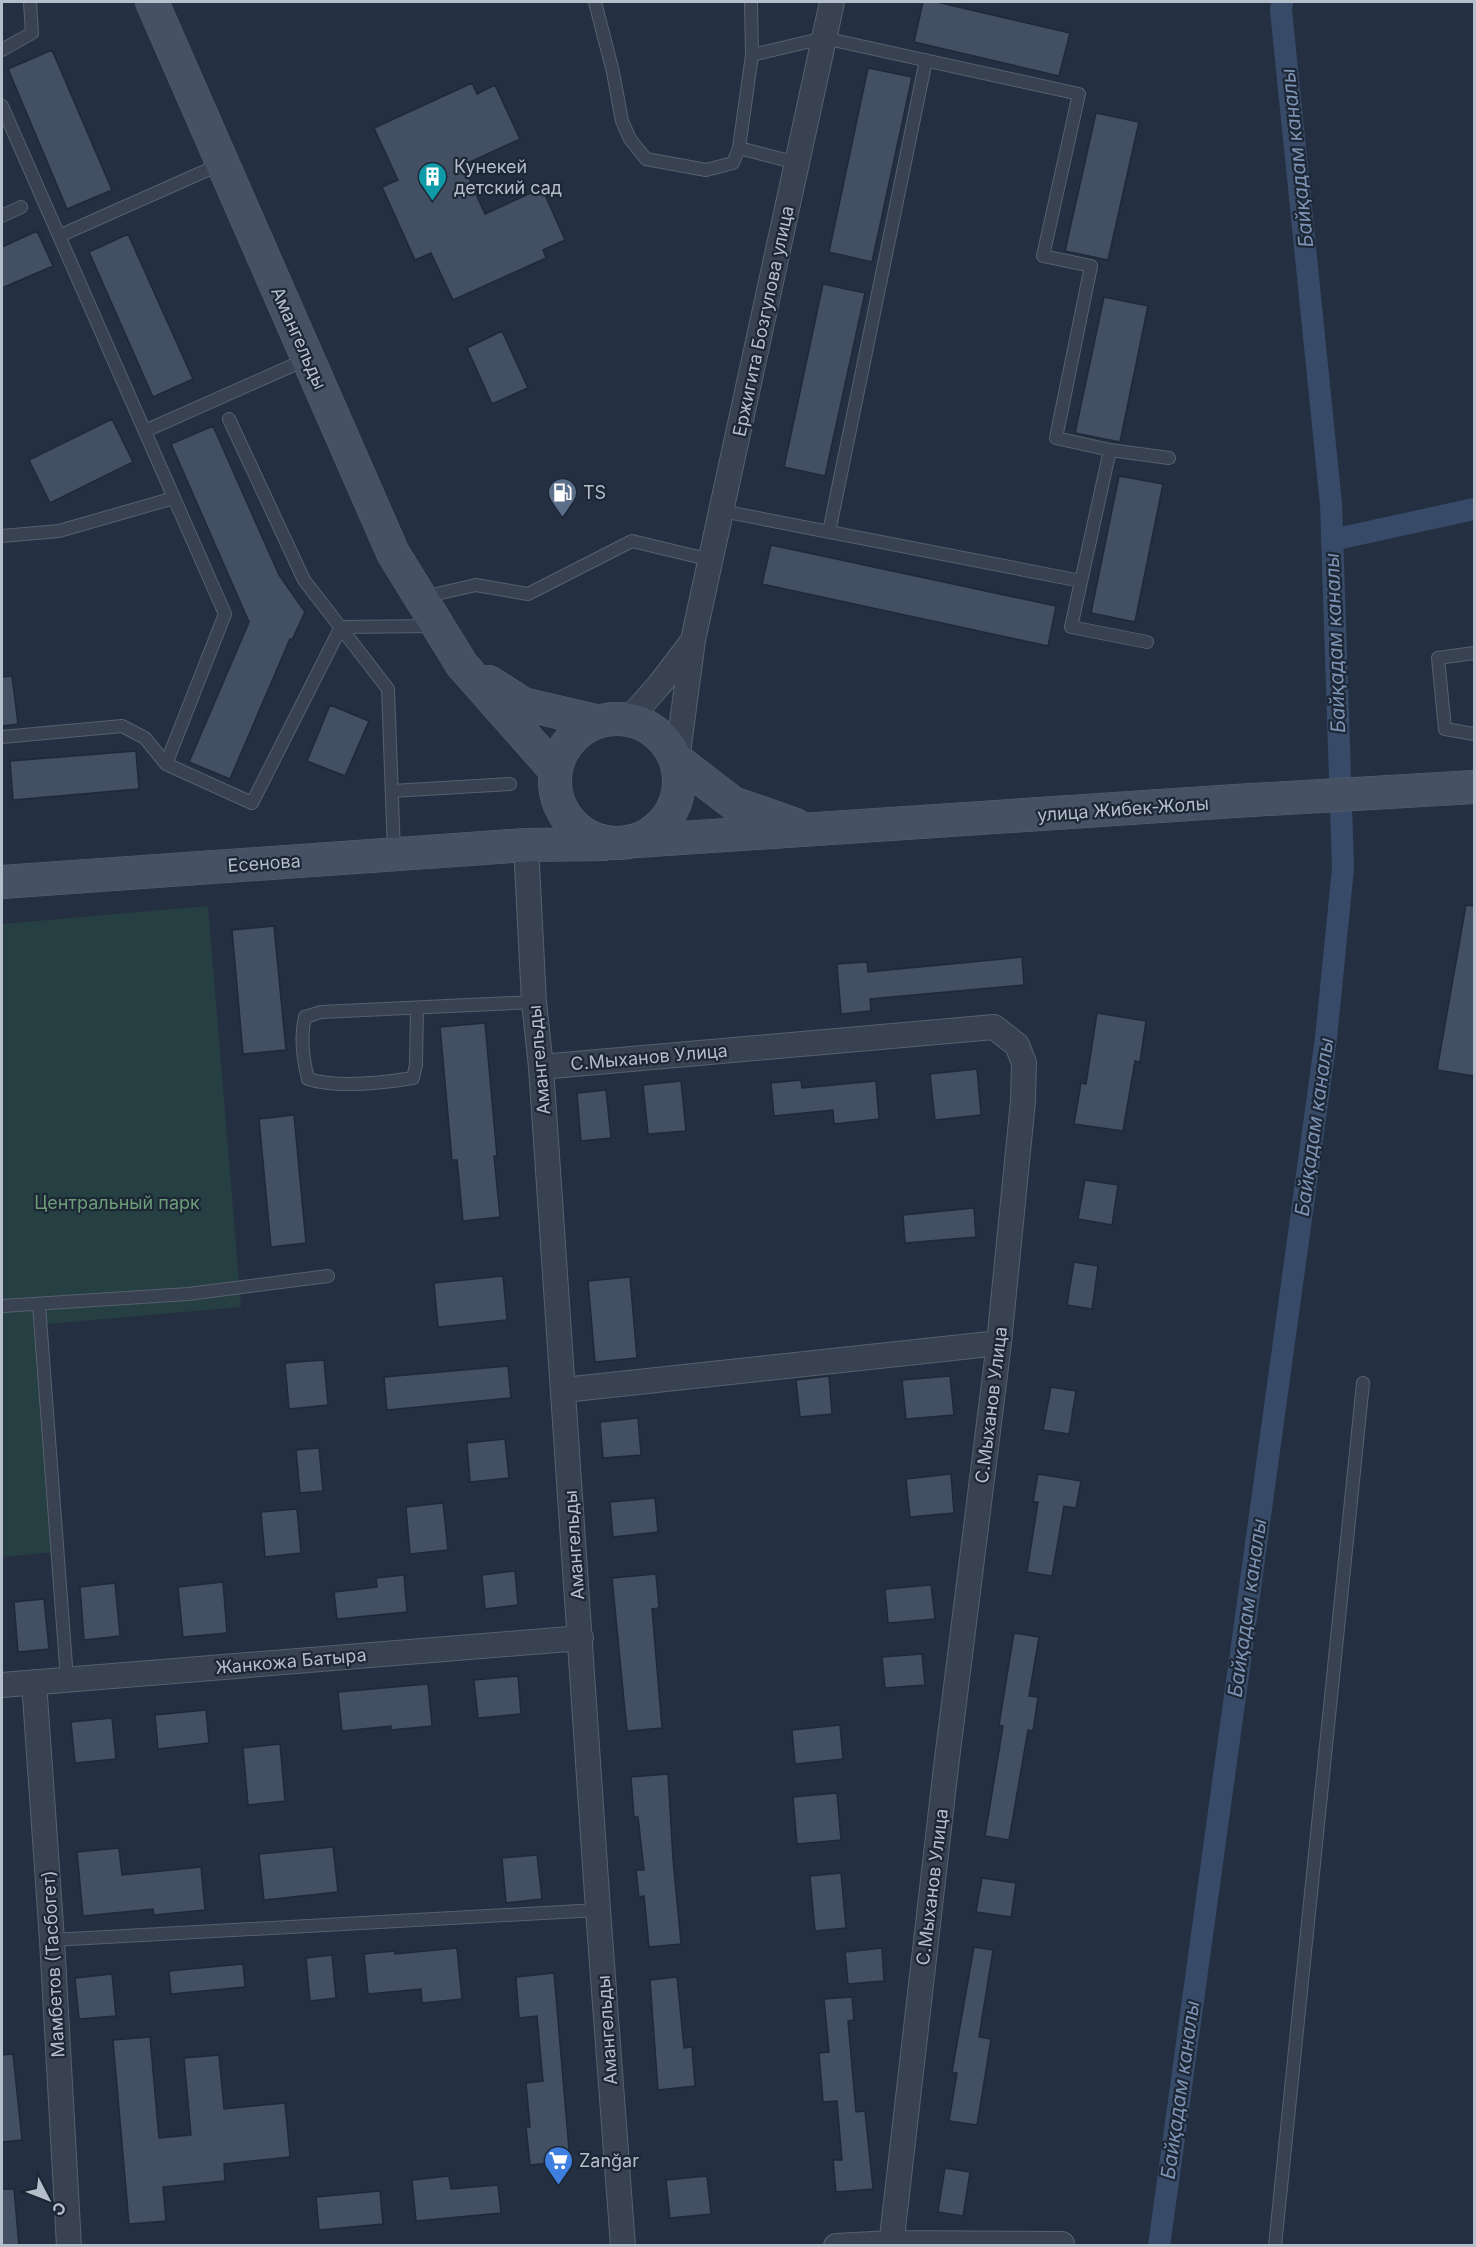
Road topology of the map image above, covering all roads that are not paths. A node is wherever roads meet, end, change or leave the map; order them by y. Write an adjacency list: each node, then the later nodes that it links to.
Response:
1 (30, 2): 7 (lane)
2 (152, 2): 12 (main road, Амангельды)
3 (595, 2): 11 (lane)
4 (751, 2): 8 (lane)
5 (832, 2): 6 (street, Ержигита Бозгулова улица)
6 (824, 38): 8 (lane); 9 (lane); 13 (street, Ержигита Бозгулова улица)
7 (2, 50)
8 (752, 55): 11 (lane)
9 (927, 60): 20 (lane); 24 (lane)
10 (2, 106): 16 (lane)
11 (739, 147): 13 (lane)
12 (222, 163): 16 (lane); 17 (main road, Амангельды)
13 (797, 163): 23 (street, Ержигита Бозгулова улица)
14 (21, 207): 15 (lane)
15 (2, 216)
16 (59, 236): 19 (lane)
17 (308, 359): 19 (lane); 28 (main road, Амангельды)
18 (229, 419): 30 (lane)
19 (145, 431): 22 (lane)
20 (1110, 450): 21 (lane); 27 (lane)
21 (1169, 458)
22 (174, 498): 25 (lane); 40 (lane)
23 (722, 511): 24 (lane); 26 (street, Ержигита Бозгулова улица)
24 (829, 532): 27 (lane)
25 (2, 536)
26 (711, 560): 28 (lane); 31 (street, Ержигита Бозгулова улица)
27 (1081, 581): 32 (lane)
28 (420, 597): 29 (main road, Амангельды)
29 (438, 626): 30 (lane); 34 (main road, Амангельды)
30 (341, 627): 40 (lane); 44 (lane)
31 (693, 640): 35 (street); 39 (street, Ержигита Бозгулова улица)
32 (1148, 642)
33 (1474, 652): 37 (lane)
34 (462, 665): 36 (main road); 41 (main road, Амангельды)
35 (629, 719): 36 (main road); 39 (main road)
36 (597, 721): 41 (main road)
37 (1474, 736)
38 (2, 737): 40 (lane)
39 (677, 760): 46 (main road); 47 (main road)
40 (165, 764)
41 (555, 769): 45 (main road)
42 (510, 784): 44 (lane)
43 (1474, 787): 46 (main road, улица Жибек-Жолы)
44 (392, 791): 50 (lane)
45 (557, 802): 48 (main road); 49 (main road)
46 (809, 830): 47 (main road, улица Жибек-Жолы)
47 (638, 841): 48 (main road)
48 (605, 844): 49 (main road, Есенова)
49 (526, 845): 50 (main road, Есенова); 52 (street, Амангельды)
50 (394, 854): 51 (main road, Есенова)
51 (2, 882)
52 (534, 1002): 53 (lane); 54 (street, Амангельды)
53 (417, 1008): 53 (lane)
54 (541, 1067): 58 (street, С.Мыханов Улица); 60 (street, Амангельды)
55 (328, 1276): 56 (lane)
56 (39, 1305): 57 (lane); 62 (lane)
57 (2, 1306)
58 (999, 1343): 60 (street); 67 (street, С.Мыханов Улица)
59 (1363, 1383): 72 (lane)
60 (564, 1390): 61 (street, Амангельды)
61 (581, 1638): 62 (street, Жанкожа Батыра); 65 (street, Амангельды)
62 (67, 1679): 63 (street, Жанкожа Батыра)
63 (34, 1682): 64 (street, Жанкожа Батыра); 66 (street, Мамбетов (Тасбогет))
64 (2, 1684)
65 (598, 1910): 66 (lane); 70 (street, Амангельды)
66 (52, 1940): 69 (street, Мамбетов (Тасбогет))
67 (891, 2244): 68 (street); 71 (street)
68 (1062, 2244)
69 (69, 2246)
70 (623, 2246)
71 (836, 2246)
72 (1275, 2246)

